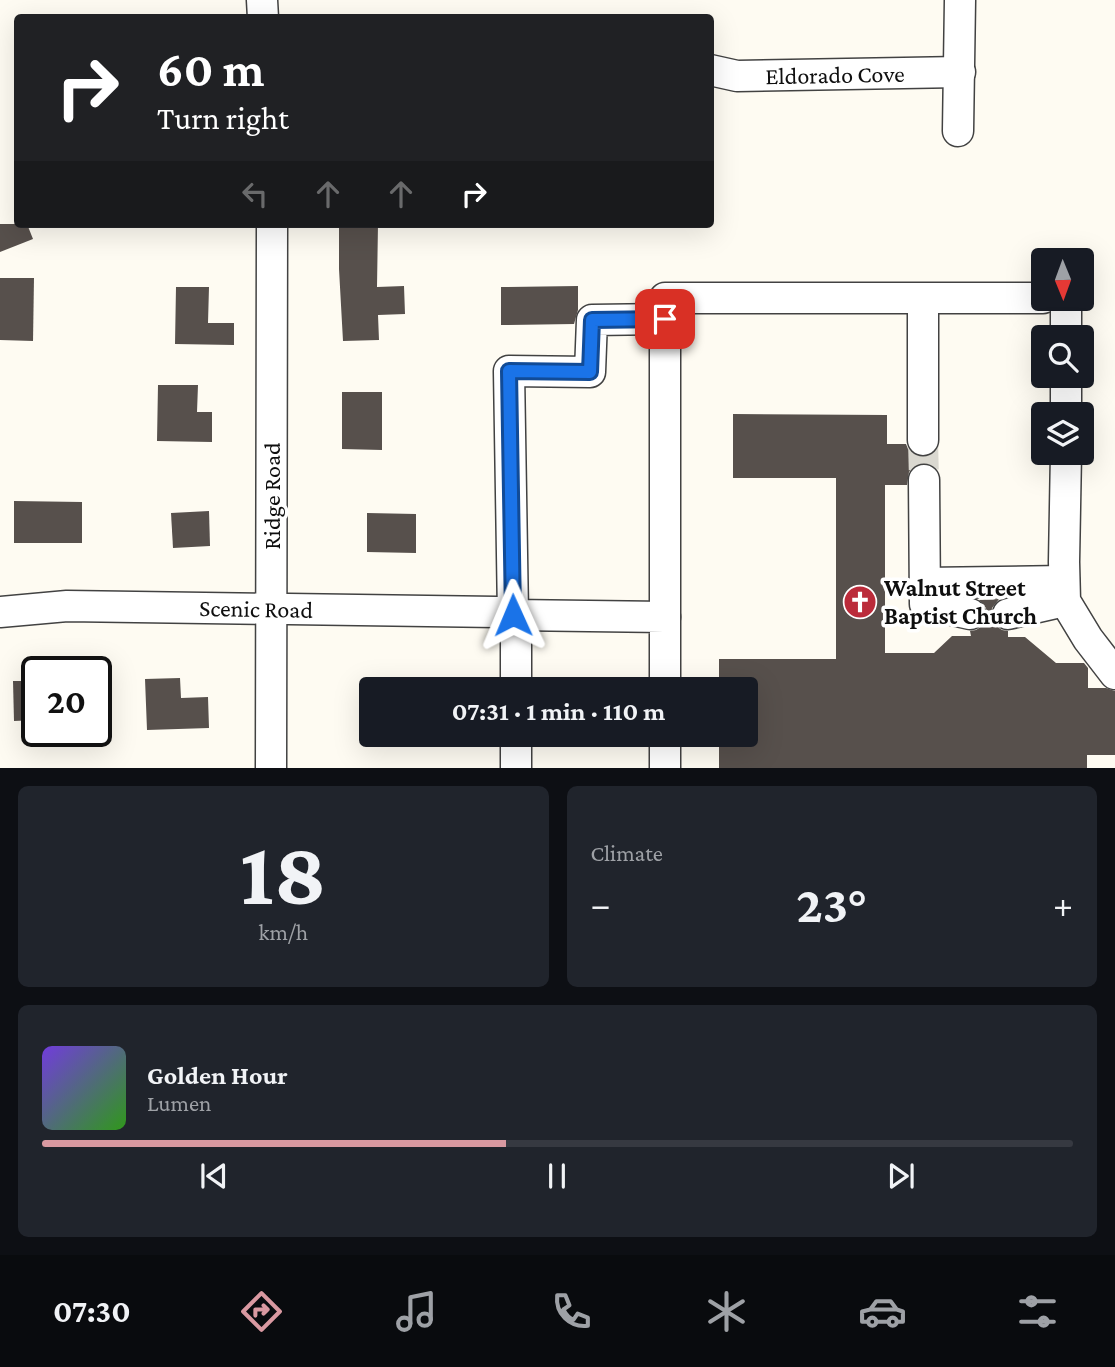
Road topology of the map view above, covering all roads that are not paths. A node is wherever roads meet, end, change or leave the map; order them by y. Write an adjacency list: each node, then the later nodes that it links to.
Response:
1 (960, 0): 3 (street)
2 (714, 71): 3 (street, Eldorado Cove)
3 (960, 72): 4 (street)
4 (958, 131)
5 (272, 228): 14 (street, Ridge Road)
6 (1031, 298): 7 (street)
7 (923, 299): 8 (street); 9 (street)
8 (665, 319): 18 (street); 19 (street)
9 (923, 440)
10 (1066, 465): 13 (street)
11 (924, 480): 12 (street)
12 (924, 583): 13 (street); 16 (street)
13 (1064, 591): 17 (street); 20 (street)
14 (271, 609): 15 (street, Scenic Road); 18 (street, Scenic Road); 24 (street, Ridge Road)
15 (0, 612)
16 (970, 614)
17 (1008, 614)
18 (513, 615): 19 (street, Scenic Road); 21 (street)
19 (666, 617): 22 (street)
20 (1115, 674)
21 (516, 677)
22 (666, 677)
23 (516, 747): 25 (street)
24 (271, 768)
25 (516, 768)

